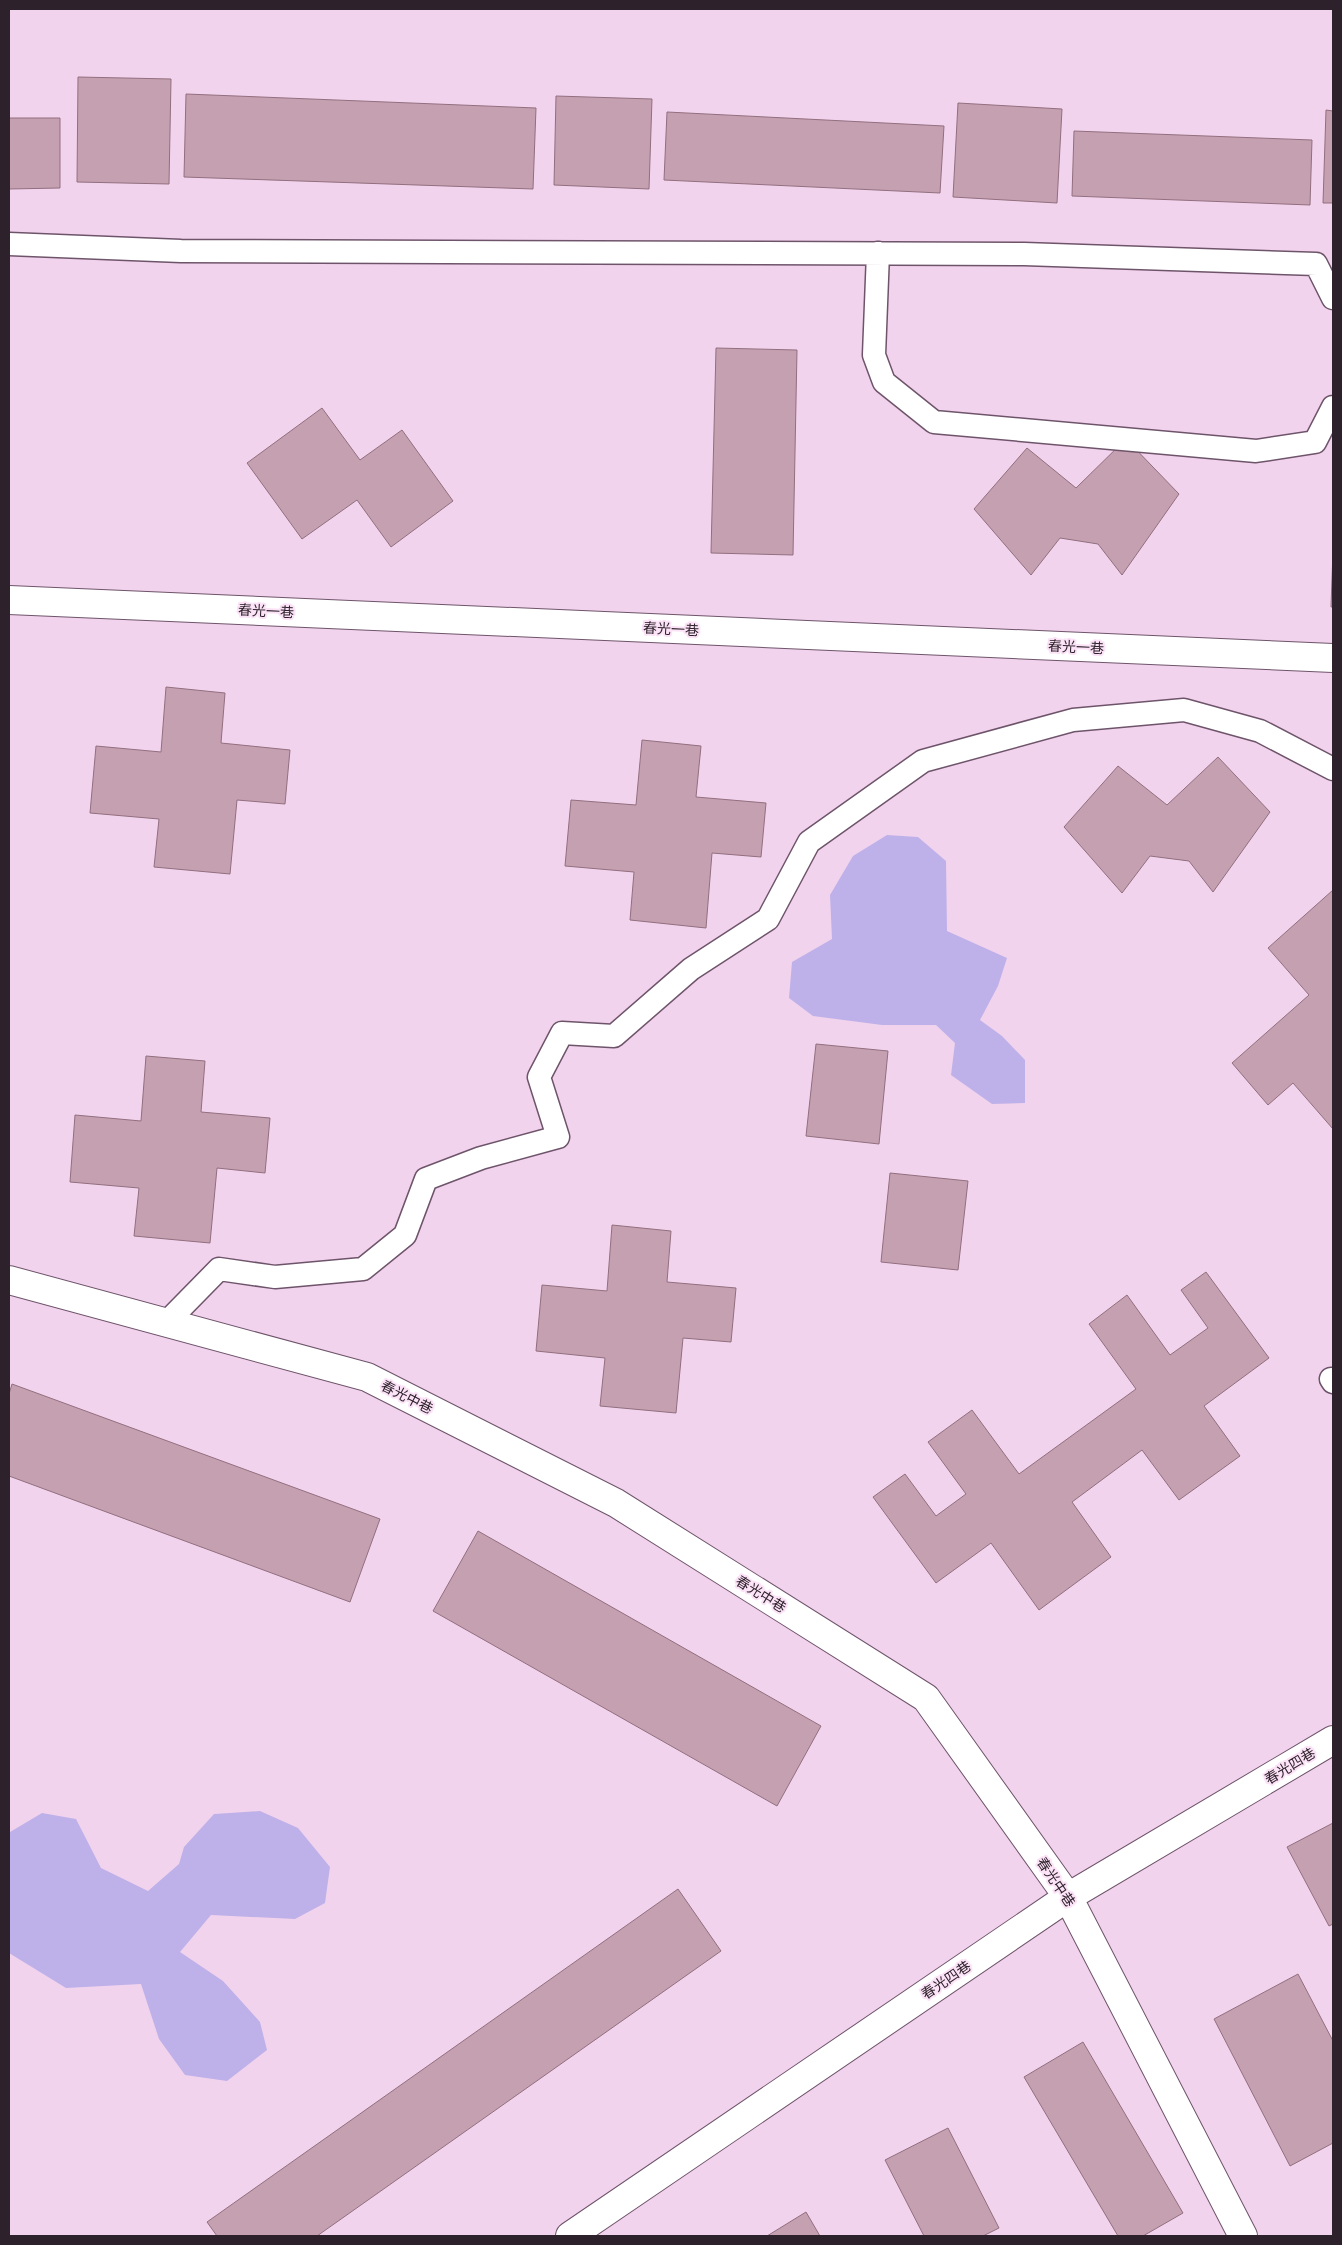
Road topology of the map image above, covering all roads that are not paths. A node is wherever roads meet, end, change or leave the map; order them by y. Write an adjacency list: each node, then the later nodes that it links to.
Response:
1 (9, 244): 2 (lane)
2 (878, 253): 3 (lane); 4 (lane)
3 (1333, 298)
4 (1333, 407)
5 (9, 600): 6 (street, 春光一巷)
6 (1333, 658)
7 (1333, 769): 9 (lane)
8 (9, 1280): 9 (street, 春光中巷)
9 (166, 1323): 11 (street, 春光中巷)
10 (1333, 1740): 11 (street, 春光四巷)
11 (1068, 1897): 12 (street, 春光四巷); 13 (street, 春光中巷)
12 (570, 2236)
13 (1243, 2236)

